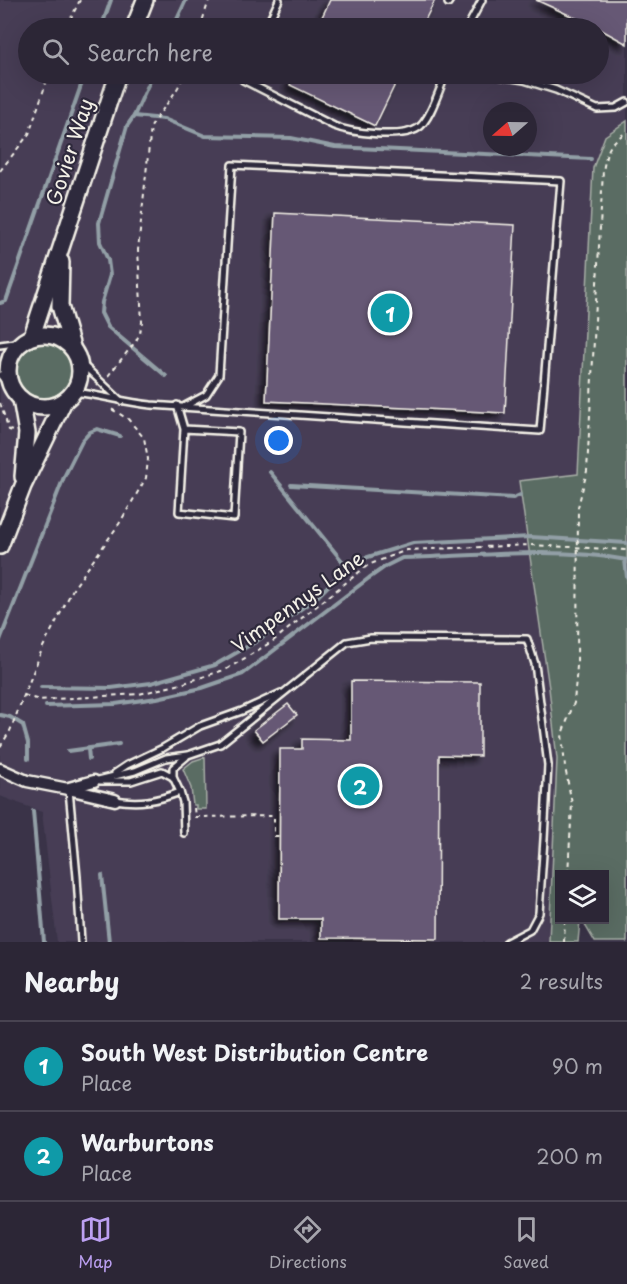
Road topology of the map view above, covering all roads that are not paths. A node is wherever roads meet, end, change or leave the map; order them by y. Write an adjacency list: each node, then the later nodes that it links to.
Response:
1 (145, 0): 4 (street)
2 (279, 0): 5 (lane)
3 (482, 0): 6 (lane)
4 (138, 18)
5 (271, 18)
6 (473, 18)
7 (115, 84): 12 (street, Govier Way)
8 (251, 84): 9 (lane)
9 (441, 84)
10 (537, 84): 11 (lane)
11 (627, 102)
12 (61, 244): 13 (street, Govier Way); 15 (street, Govier Way)
13 (27, 339): 14 (lane); 15 (street); 18 (street)
14 (0, 345)
15 (72, 347): 16 (street)
16 (80, 362): 19 (street); 20 (lane)
17 (0, 375): 18 (lane)
18 (18, 395): 19 (street); 24 (street)
19 (69, 397): 20 (lane); 24 (street)
20 (122, 402): 21 (lane)
21 (177, 405): 22 (lane); 23 (lane)
22 (185, 406): 22 (lane)
23 (184, 429): 23 (lane)
24 (22, 486): 25 (street)
25 (0, 546)
26 (290, 689): 27 (lane); 29 (lane); 37 (lane)
27 (188, 756): 29 (lane); 30 (lane)
28 (0, 769): 32 (street)
29 (111, 776): 31 (lane)
30 (173, 777): 31 (lane); 33 (lane)
31 (94, 781): 32 (street)
32 (69, 789): 34 (street); 36 (lane)
33 (180, 792): 34 (lane); 35 (lane)
34 (115, 800)
35 (184, 833)
36 (81, 942)
37 (507, 942)

